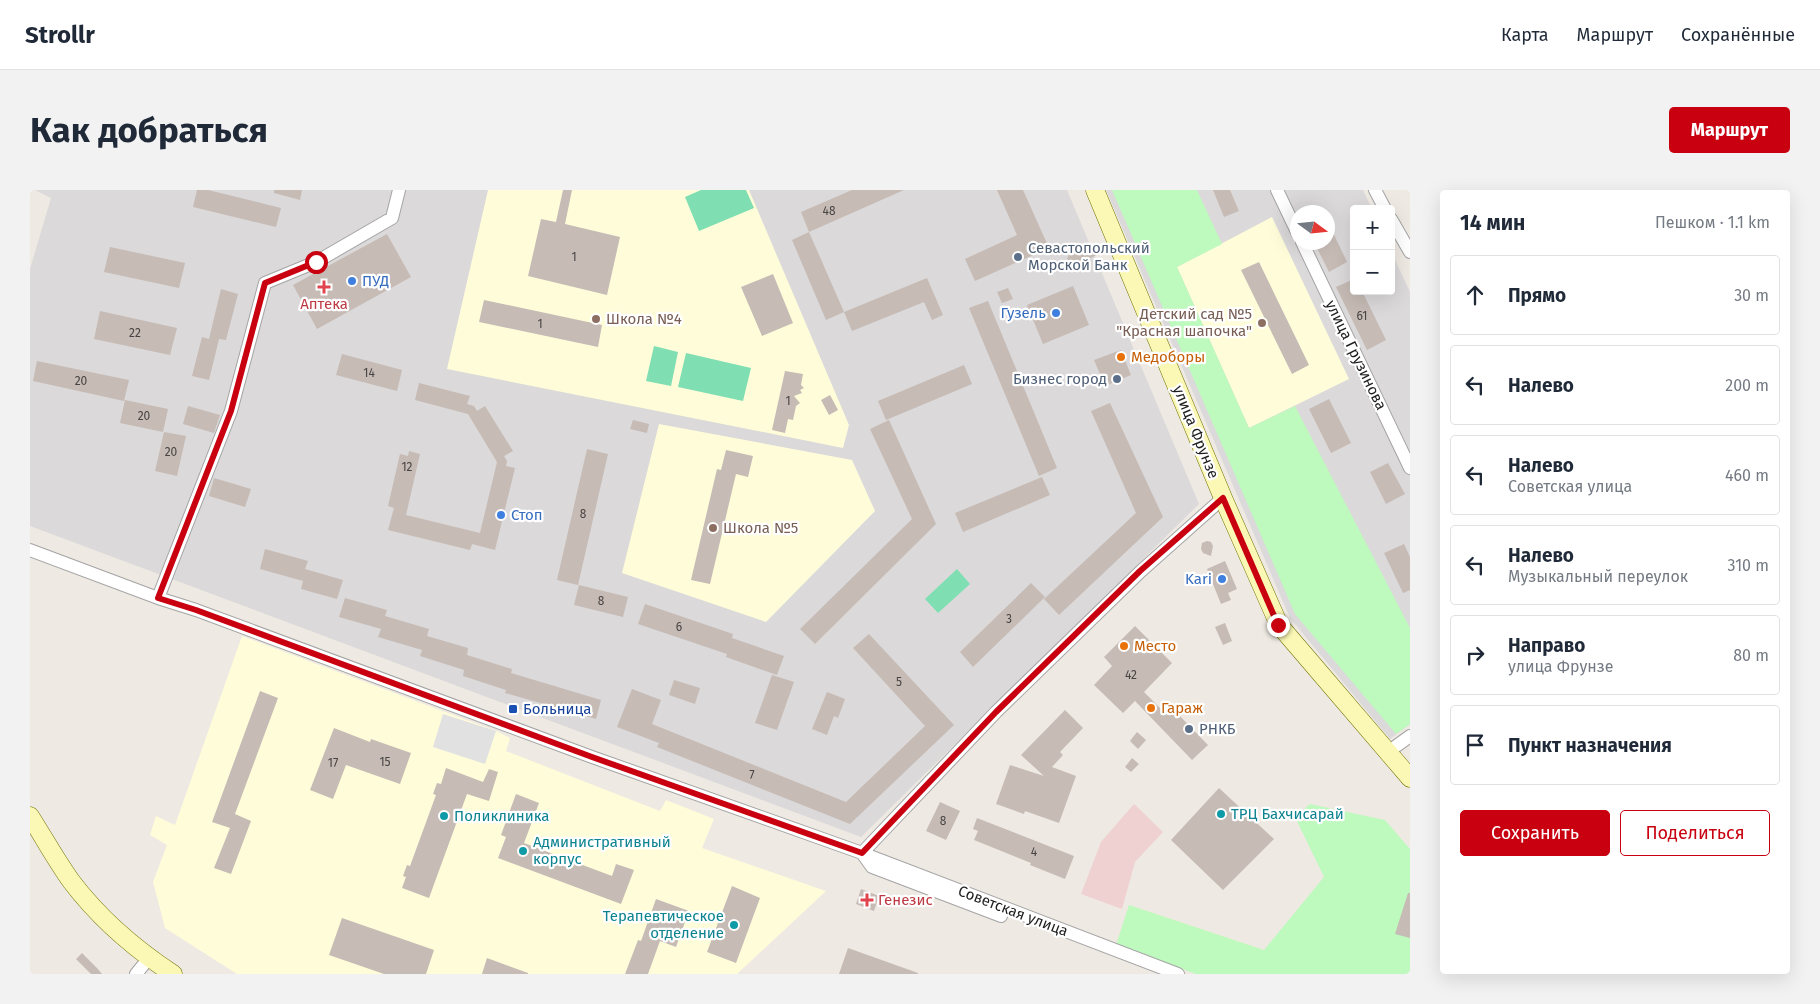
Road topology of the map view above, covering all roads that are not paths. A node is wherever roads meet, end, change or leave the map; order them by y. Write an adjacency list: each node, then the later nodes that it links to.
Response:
1 (399, 190): 13 (street)
2 (1095, 190): 11 (main road, улица Фрунзе)
3 (1276, 190): 6 (street)
4 (1374, 190): 5 (street)
5 (1383, 205)
6 (1290, 218)
7 (1395, 226): 9 (street)
8 (1306, 250): 10 (street, улица Грузинова)
9 (1410, 252)
10 (1410, 468)
11 (1223, 498): 15 (main road, улица Фрунзе); 18 (street)
12 (30, 550): 13 (street, Советская улица)
13 (158, 598): 18 (street, Советская улица)
14 (1410, 736): 15 (street)
15 (1388, 752): 16 (main road, улица Фрунзе)
16 (1410, 778)
17 (30, 816): 19 (main road)
18 (862, 853): 22 (street); 23 (street, Советская улица)
19 (149, 958): 20 (street); 21 (main road)
20 (136, 974)
21 (173, 974)
22 (1155, 974)
23 (1178, 974)

